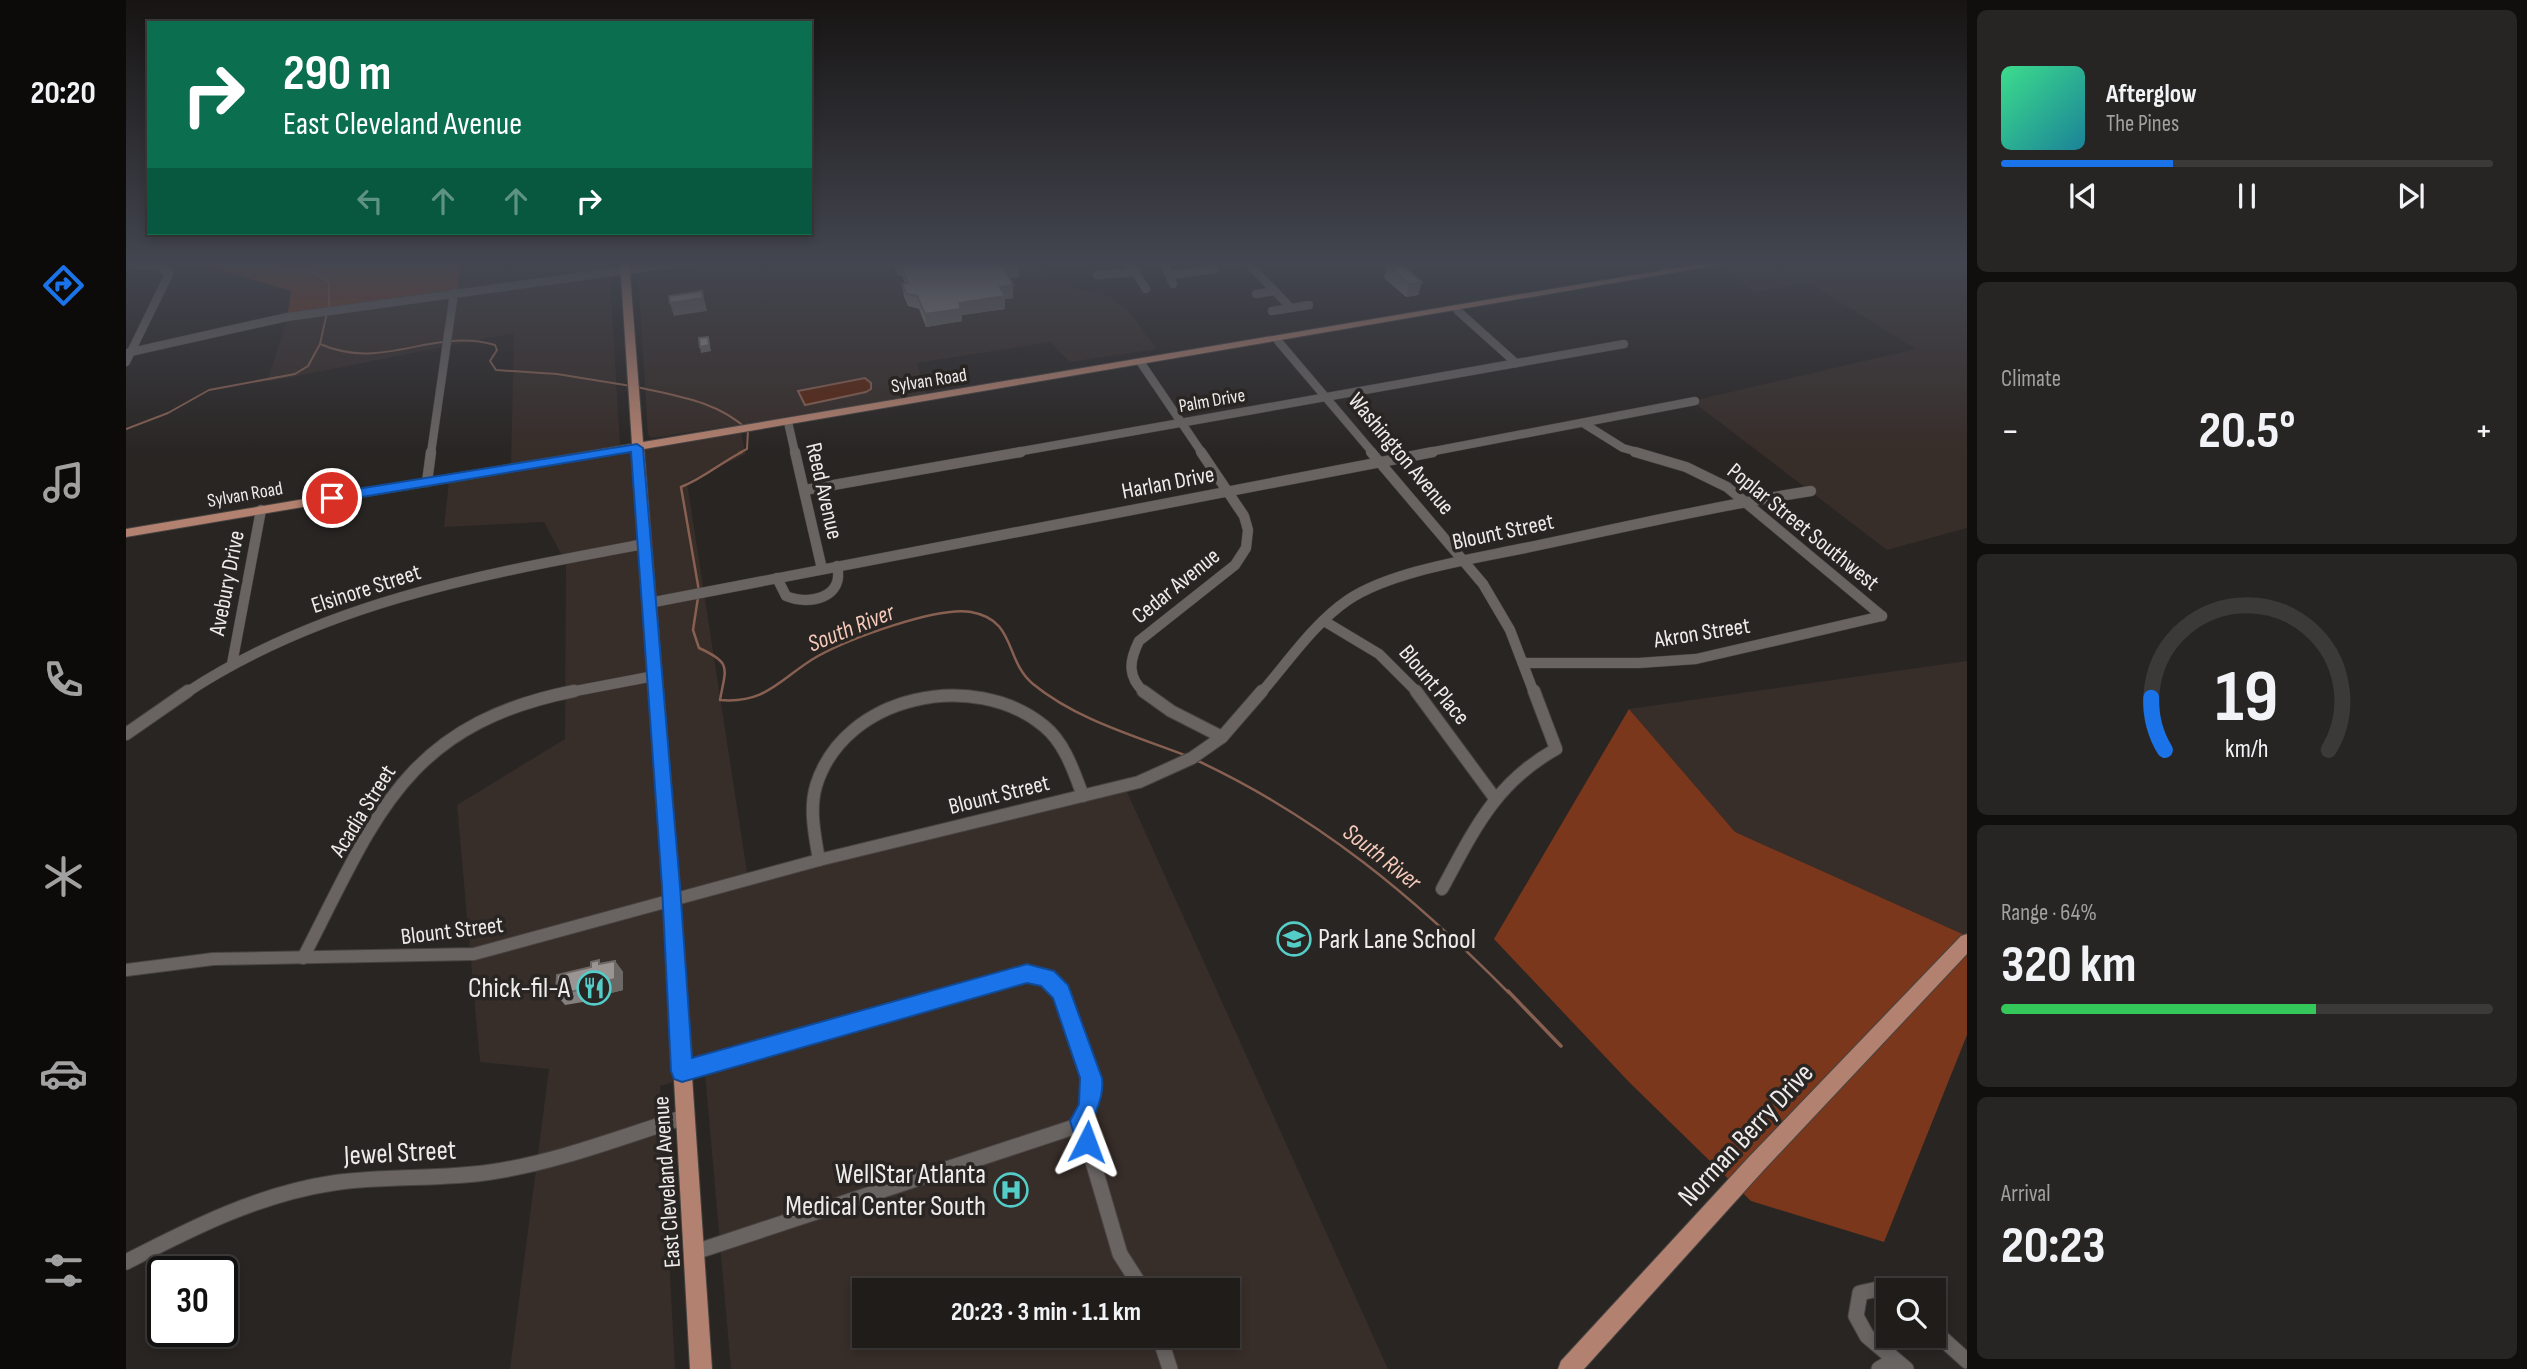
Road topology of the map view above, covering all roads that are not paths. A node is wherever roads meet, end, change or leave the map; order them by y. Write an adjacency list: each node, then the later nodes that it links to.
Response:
1 (143, 325): 9 (street)
2 (248, 325): 9 (street)
3 (449, 325): 20 (street)
4 (628, 325): 18 (main road, East Cleveland Avenue)
5 (1375, 325): 7 (main road, Sylvan Road)
6 (1474, 325): 12 (street)
7 (1278, 341): 11 (main road, Sylvan Road); 13 (street, Washington Avenue)
8 (1624, 344): 12 (street, Palm Drive)
9 (128, 353): 10 (street)
10 (126, 362)
11 (1141, 363): 15 (main road, Sylvan Road); 16 (street, Cedar Avenue)
12 (1517, 363): 13 (street, Palm Drive)
13 (1327, 396): 16 (street, Palm Drive); 19 (street, Washington Avenue)
14 (1695, 401): 17 (street, Harlan Drive)
15 (788, 422): 18 (main road, Sylvan Road); 21 (street, Reed Avenue)
16 (1180, 422): 21 (street, Palm Drive); 22 (street, Cedar Avenue)
17 (1583, 423): 19 (street, Harlan Drive); 24 (street, Poplar Street Southwest)
18 (637, 448): 20 (main road, Sylvan Road); 27 (main road, East Cleveland Avenue)
19 (1383, 461): 22 (street, Harlan Drive); 28 (street, Washington Avenue)
20 (427, 482): 25 (main road, Sylvan Road)
21 (805, 490): 30 (street, Reed Avenue)
22 (1227, 491): 29 (street, Harlan Drive); 39 (street, Cedar Avenue)
23 (1811, 491): 24 (street, Blount Street)
24 (1746, 501): 28 (street, Blount Street); 33 (street, Poplar Street Southwest)
25 (261, 510): 26 (main road, Sylvan Road); 36 (street, Avebury Drive)
26 (126, 533)
27 (644, 544): 32 (main road, East Cleveland Avenue); 36 (street, Elsinore Street)
28 (1465, 561): 34 (street, Blount Street); 35 (street, Washington Avenue)
29 (838, 566): 30 (street, Harlan Drive); 31 (street)
30 (822, 569): 31 (street, Harlan Drive)
31 (777, 578): 32 (street, Harlan Drive)
32 (649, 603): 37 (main road, East Cleveland Avenue)
33 (1882, 616): 35 (street, Akron Street)
34 (1324, 621): 39 (street, Blount Street); 41 (street, Blount Place)
35 (1524, 663): 41 (street, Washington Avenue)
36 (232, 664): 38 (street, Elsinore Street)
37 (654, 676): 44 (main road, East Cleveland Avenue); 46 (street, Acadia Street)
38 (126, 734)
39 (1222, 737): 40 (street, Blount Street)
40 (1083, 796): 42 (street, Blount Street); 42 (street)
41 (1494, 797): 43 (street)
42 (820, 860): 44 (street, Blount Street)
43 (1441, 888)
44 (672, 900): 46 (street, Blount Street); 48 (main road, East Cleveland Avenue)
45 (1967, 942): 63 (main road, Norman Berry Drive)
46 (303, 958): 47 (street, Blount Street)
47 (126, 970)
48 (682, 1071): 49 (main road, East Cleveland Avenue); 50 (street)
49 (685, 1117): 51 (main road, East Cleveland Avenue); 52 (street, Jewel Street)
50 (1081, 1121): 51 (street); 53 (street)
51 (695, 1252): 61 (main road, East Cleveland Avenue)
52 (126, 1262)
53 (1135, 1278)
54 (1876, 1289): 56 (street)
55 (1946, 1342): 59 (street)
56 (1876, 1346)
57 (1163, 1348): 62 (street)
58 (1877, 1348): 60 (street)
59 (1967, 1361)
60 (1893, 1366)
61 (701, 1369)
62 (1170, 1369)
63 (1569, 1369)

